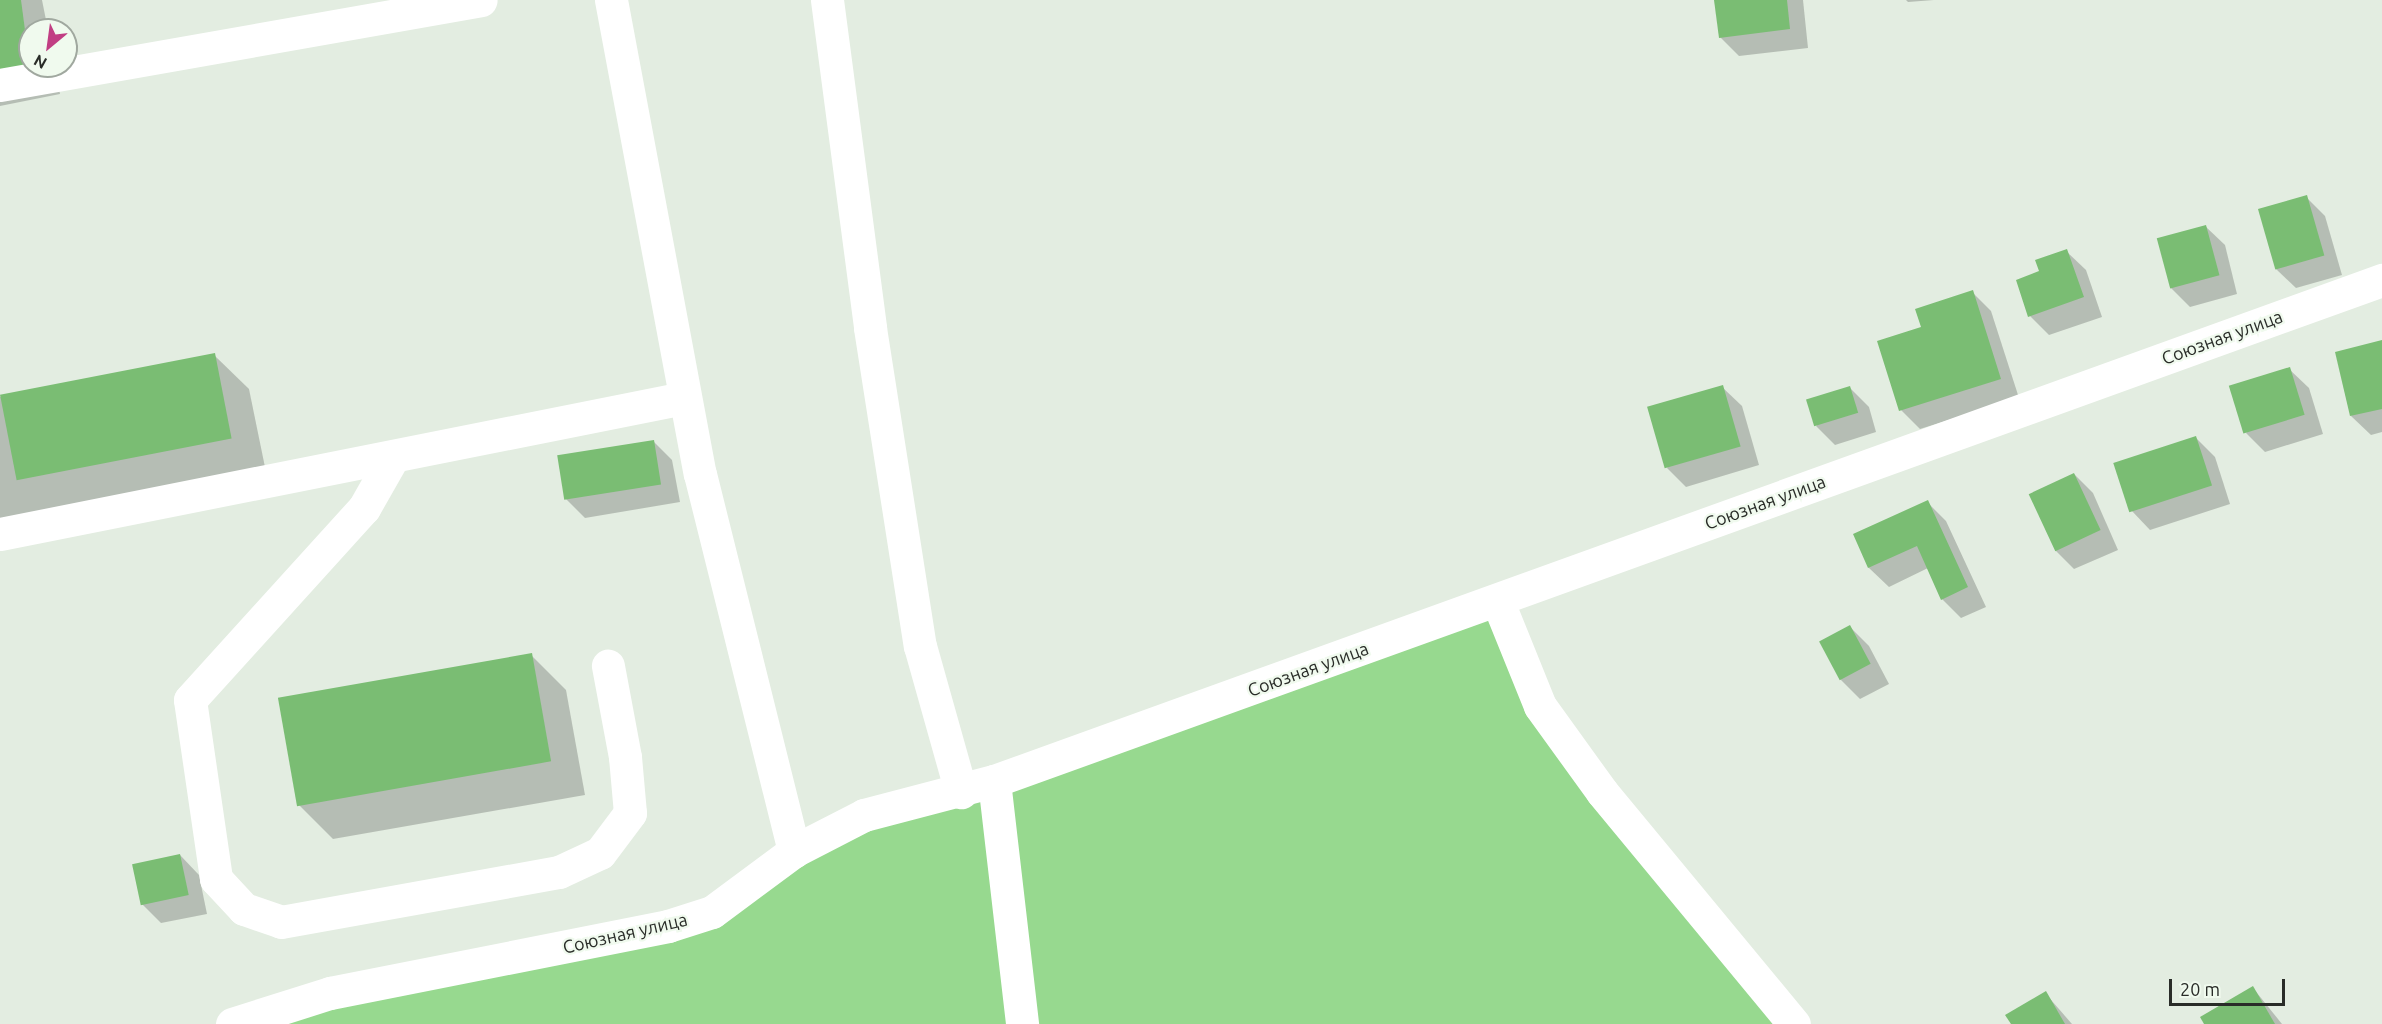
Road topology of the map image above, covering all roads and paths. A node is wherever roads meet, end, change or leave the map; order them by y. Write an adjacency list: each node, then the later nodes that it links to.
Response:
1 (481, 0): 4 (street)
2 (611, 0): 6 (street)
3 (827, 0): 12 (street)
4 (0, 85)
5 (2382, 280): 9 (street, Союзная улица)
6 (684, 398): 7 (street); 13 (street)
7 (393, 457): 8 (street); 10 (street)
8 (0, 534)
9 (1498, 602): 11 (street, Союзная улица); 16 (street)
10 (608, 666)
11 (994, 781): 12 (street, Союзная улица); 15 (street)
12 (961, 792): 13 (street, Союзная улица)
13 (794, 851): 14 (street, Союзная улица)
14 (232, 1024)
15 (1022, 1024)
16 (1794, 1024)

